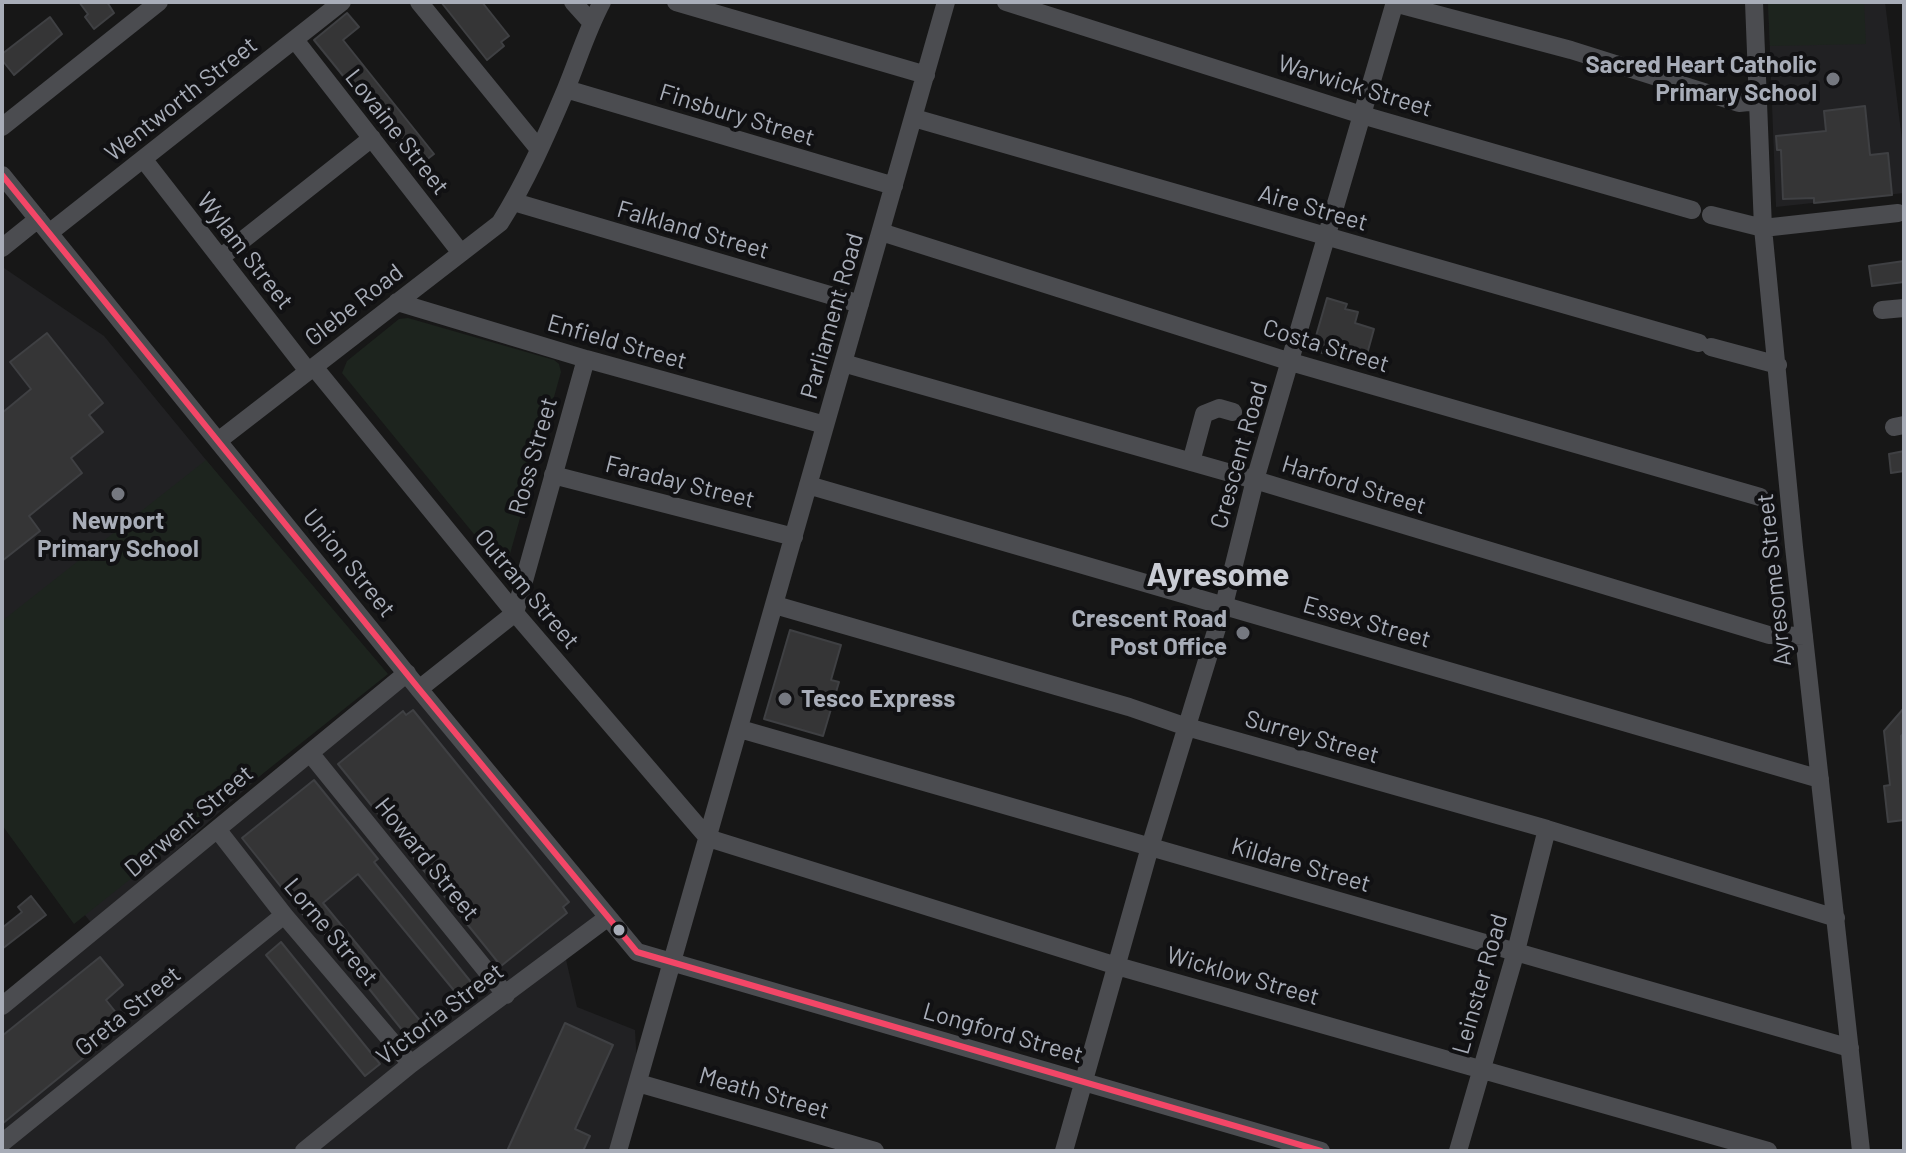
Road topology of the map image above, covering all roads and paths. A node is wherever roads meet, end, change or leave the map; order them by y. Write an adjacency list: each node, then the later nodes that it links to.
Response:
1 (159, 2): 18 (street)
2 (342, 2): 12 (street, Wentworth Street)
3 (419, 2): 20 (street)
4 (573, 2): 11 (street)
5 (602, 2): 11 (street, Glebe Road)
6 (676, 2): 13 (street)
7 (946, 2): 13 (street, Parliament Road)
8 (1006, 2): 16 (street, Warwick Street)
9 (1394, 2): 15 (street); 16 (street, Crescent Road)
10 (1754, 2): 15 (street, Ayresome Street)
11 (591, 22): 14 (street, Glebe Road)
12 (295, 40): 19 (street, Lovaine Street); 21 (street, Wentworth Street)
13 (926, 75): 17 (street, Parliament Road)
14 (566, 89): 20 (street, Glebe Road); 23 (street, Finsbury Street)
15 (1758, 101): 29 (street, Ayresome Street)
16 (1362, 115): 25 (street, Warwick Street); 31 (street, Crescent Road)
17 (914, 118): 23 (street, Parliament Road); 31 (street, Aire Street)
18 (2, 127)
19 (372, 138): 33 (street, Lovaine Street); 34 (street)
20 (538, 148): 24 (street, Glebe Road)
21 (144, 160): 28 (street, Wentworth Street); 34 (street, Wylam Street)
22 (2, 175): 28 (street, Union Street)
23 (894, 186): 30 (street, Parliament Road)
24 (514, 202): 33 (street, Glebe Road); 36 (street, Falkland Street)
25 (1692, 210)
26 (1898, 213): 29 (street)
27 (1711, 215): 29 (street)
28 (44, 226): 32 (street, Wentworth Street); 46 (street, Union Street)
29 (1763, 228): 42 (street, Ayresome Street)
30 (881, 232): 36 (street, Parliament Road); 40 (street, Costa Street)
31 (1326, 236): 40 (street, Crescent Road); 42 (street, Aire Street)
32 (2, 248)
33 (461, 253): 35 (street, Glebe Road)
34 (220, 258): 43 (street, Wylam Street)
35 (397, 302): 39 (street, Enfield Street); 43 (street, Glebe Road)
36 (860, 304): 41 (street, Parliament Road)
37 (1904, 308): 38 (street)
38 (1882, 310)
39 (586, 359): 45 (street, Enfield Street); 48 (street, Ross Street)
40 (1291, 362): 49 (street, Crescent Road); 51 (street, Costa Street)
41 (843, 363): 45 (street, Parliament Road); 47 (street, Harford Street)
42 (1778, 365): 56 (street, Ayresome Street)
43 (311, 369): 46 (street, Glebe Road); 55 (street, Outram Street)
44 (1233, 412): 47 (street)
45 (825, 425): 50 (street, Parliament Road)
46 (218, 441): 57 (street, Union Street)
47 (1191, 462): 49 (street, Harford Street)
48 (553, 475): 52 (street, Faraday Street); 55 (street, Ross Street)
49 (1255, 480): 54 (street, Crescent Road); 56 (street, Harford Street)
50 (808, 485): 52 (street, Parliament Road); 54 (street, Essex Street)
51 (1760, 497)
52 (794, 537): 53 (street, Parliament Road)
53 (775, 605): 59 (street, Surrey Street); 60 (street, Parliament Road)
54 (1224, 605): 59 (street, Crescent Road); 62 (street, Essex Street)
55 (515, 613): 58 (street); 65 (street, Outram Street)
56 (1804, 636): 62 (street, Ayresome Street)
57 (407, 673): 58 (street, Union Street); 61 (street, Derwent Street)
58 (419, 689): 68 (street, Union Street)
59 (1187, 727): 64 (street, Surrey Street); 66 (street, Crescent Road)
60 (740, 729): 65 (street, Parliament Road); 66 (street, Kildare Street)
61 (310, 753): 63 (street, Derwent Street); 73 (street, Howard Street)
62 (1820, 779): 69 (street, Ayresome Street)
63 (217, 829): 67 (street, Lorne Street); 74 (street, Derwent Street)
64 (1547, 829): 69 (street, Surrey Street); 70 (street, Leinster Road)
65 (708, 838): 71 (street, Parliament Road); 72 (street, Wicklow Street)
66 (1150, 847): 70 (street, Kildare Street); 72 (street, Crescent Road)
67 (284, 915): 76 (street, Lorne Street); 80 (street, Greta Street)
68 (607, 918): 71 (street, Union Street); 73 (street, Victoria Street)
69 (1836, 918): 75 (street, Ayresome Street)
70 (1516, 951): 75 (street, Kildare Street); 77 (street, Leinster Road)
71 (672, 962): 78 (street, Longford Street); 79 (street, Parliament Road)
72 (1117, 966): 77 (street, Wicklow Street); 78 (street, Crescent Road)
73 (506, 995): 76 (street, Victoria Street)
74 (2, 1006)
75 (1850, 1048): 88 (street, Ayresome Street)
76 (411, 1064): 81 (street, Victoria Street)
77 (1482, 1067): 86 (street, Leinster Road); 87 (street, Wicklow Street)
78 (1085, 1082): 84 (street, Crescent Road); 85 (street, Longford Street)
79 (638, 1083): 82 (street, Parliament Road); 83 (street, Meath Street)
80 (2, 1143)
81 (304, 1151)
82 (618, 1151)
83 (875, 1151)
84 (1064, 1151)
85 (1321, 1151)
86 (1458, 1151)
87 (1768, 1151)
88 (1861, 1151)

